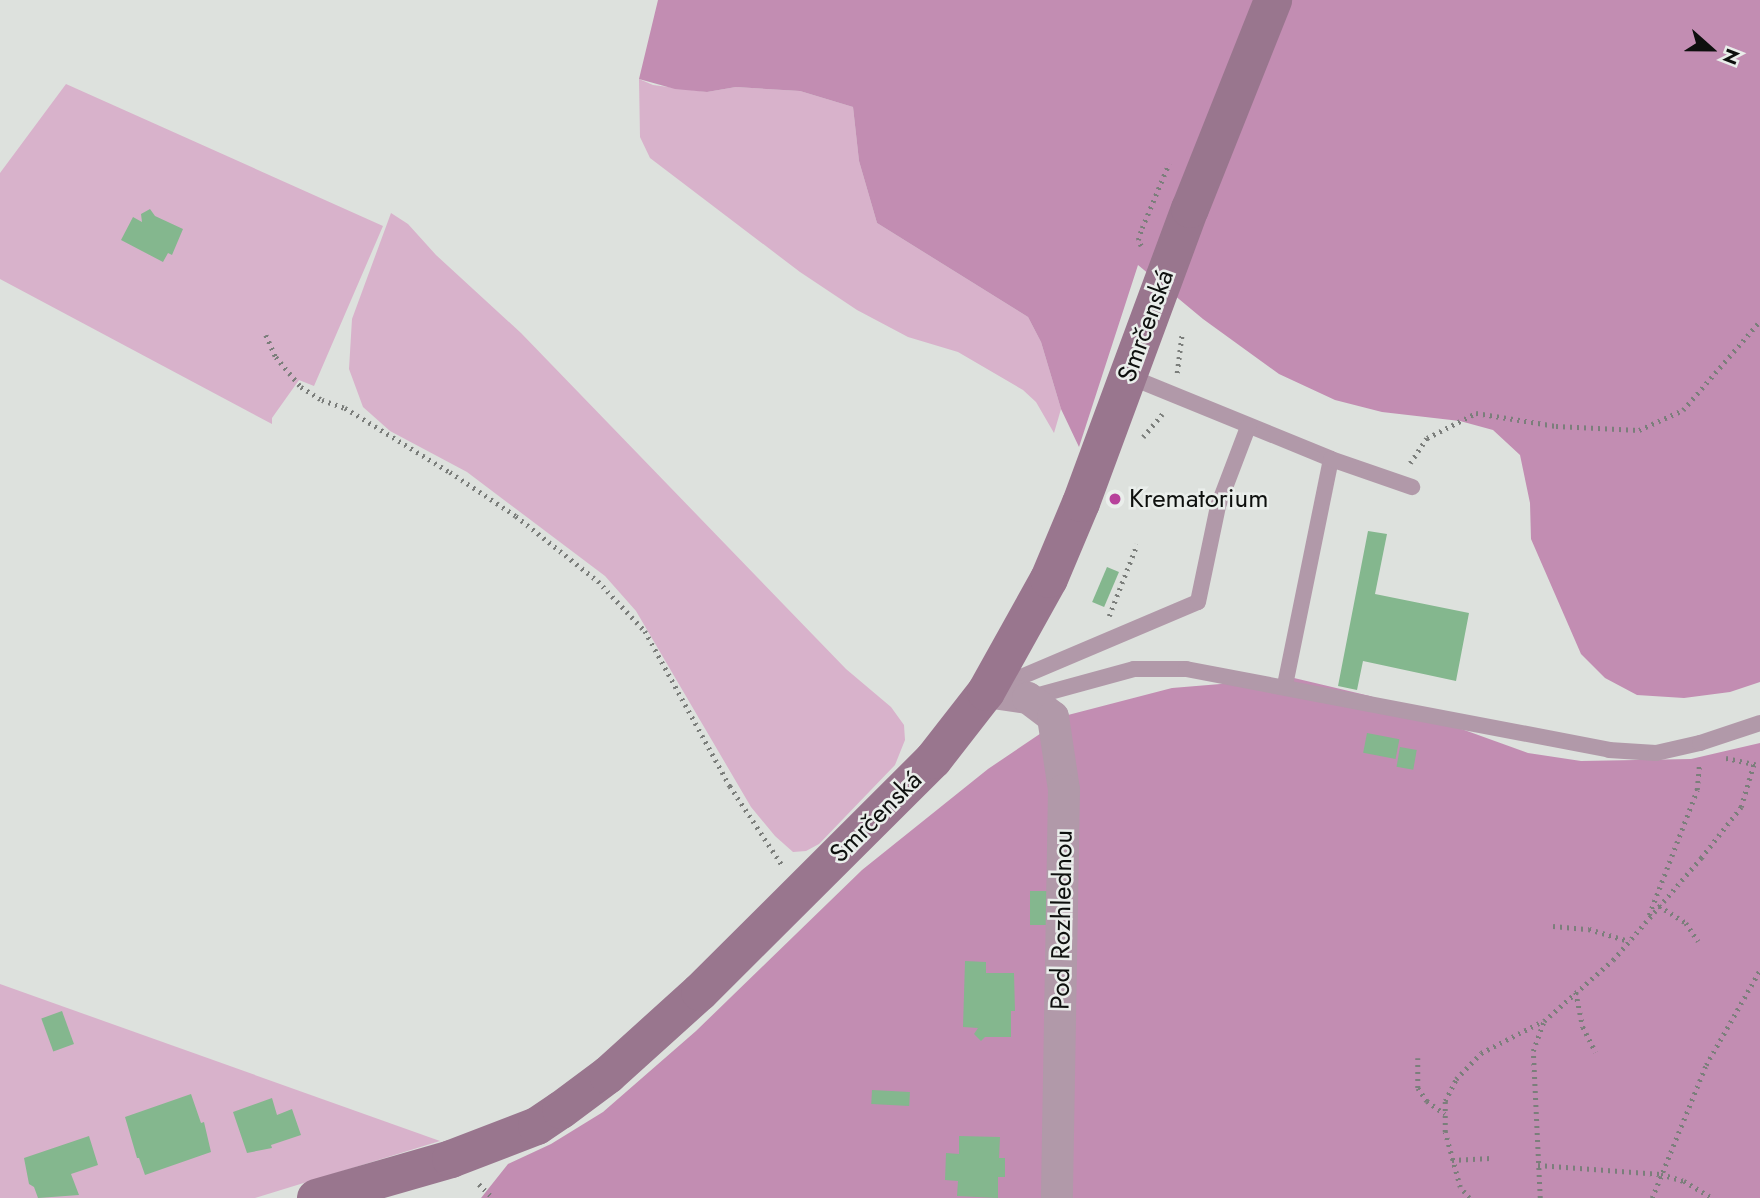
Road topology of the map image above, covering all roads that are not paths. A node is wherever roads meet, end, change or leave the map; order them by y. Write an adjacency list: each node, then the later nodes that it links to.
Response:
1 (1273, 0): 2 (street, Smrčenská)
2 (1128, 376): 3 (lane); 7 (street, Smrčenská)
3 (1248, 427): 4 (lane); 7 (lane)
4 (1331, 459): 5 (lane); 6 (lane)
5 (1405, 485)
6 (1285, 687): 8 (lane); 9 (lane)
7 (986, 692): 8 (street); 10 (street, Smrčenská)
8 (1028, 698): 11 (street, Pod Rozhlednou)
9 (1760, 723)
10 (316, 1198)
11 (1057, 1198)

